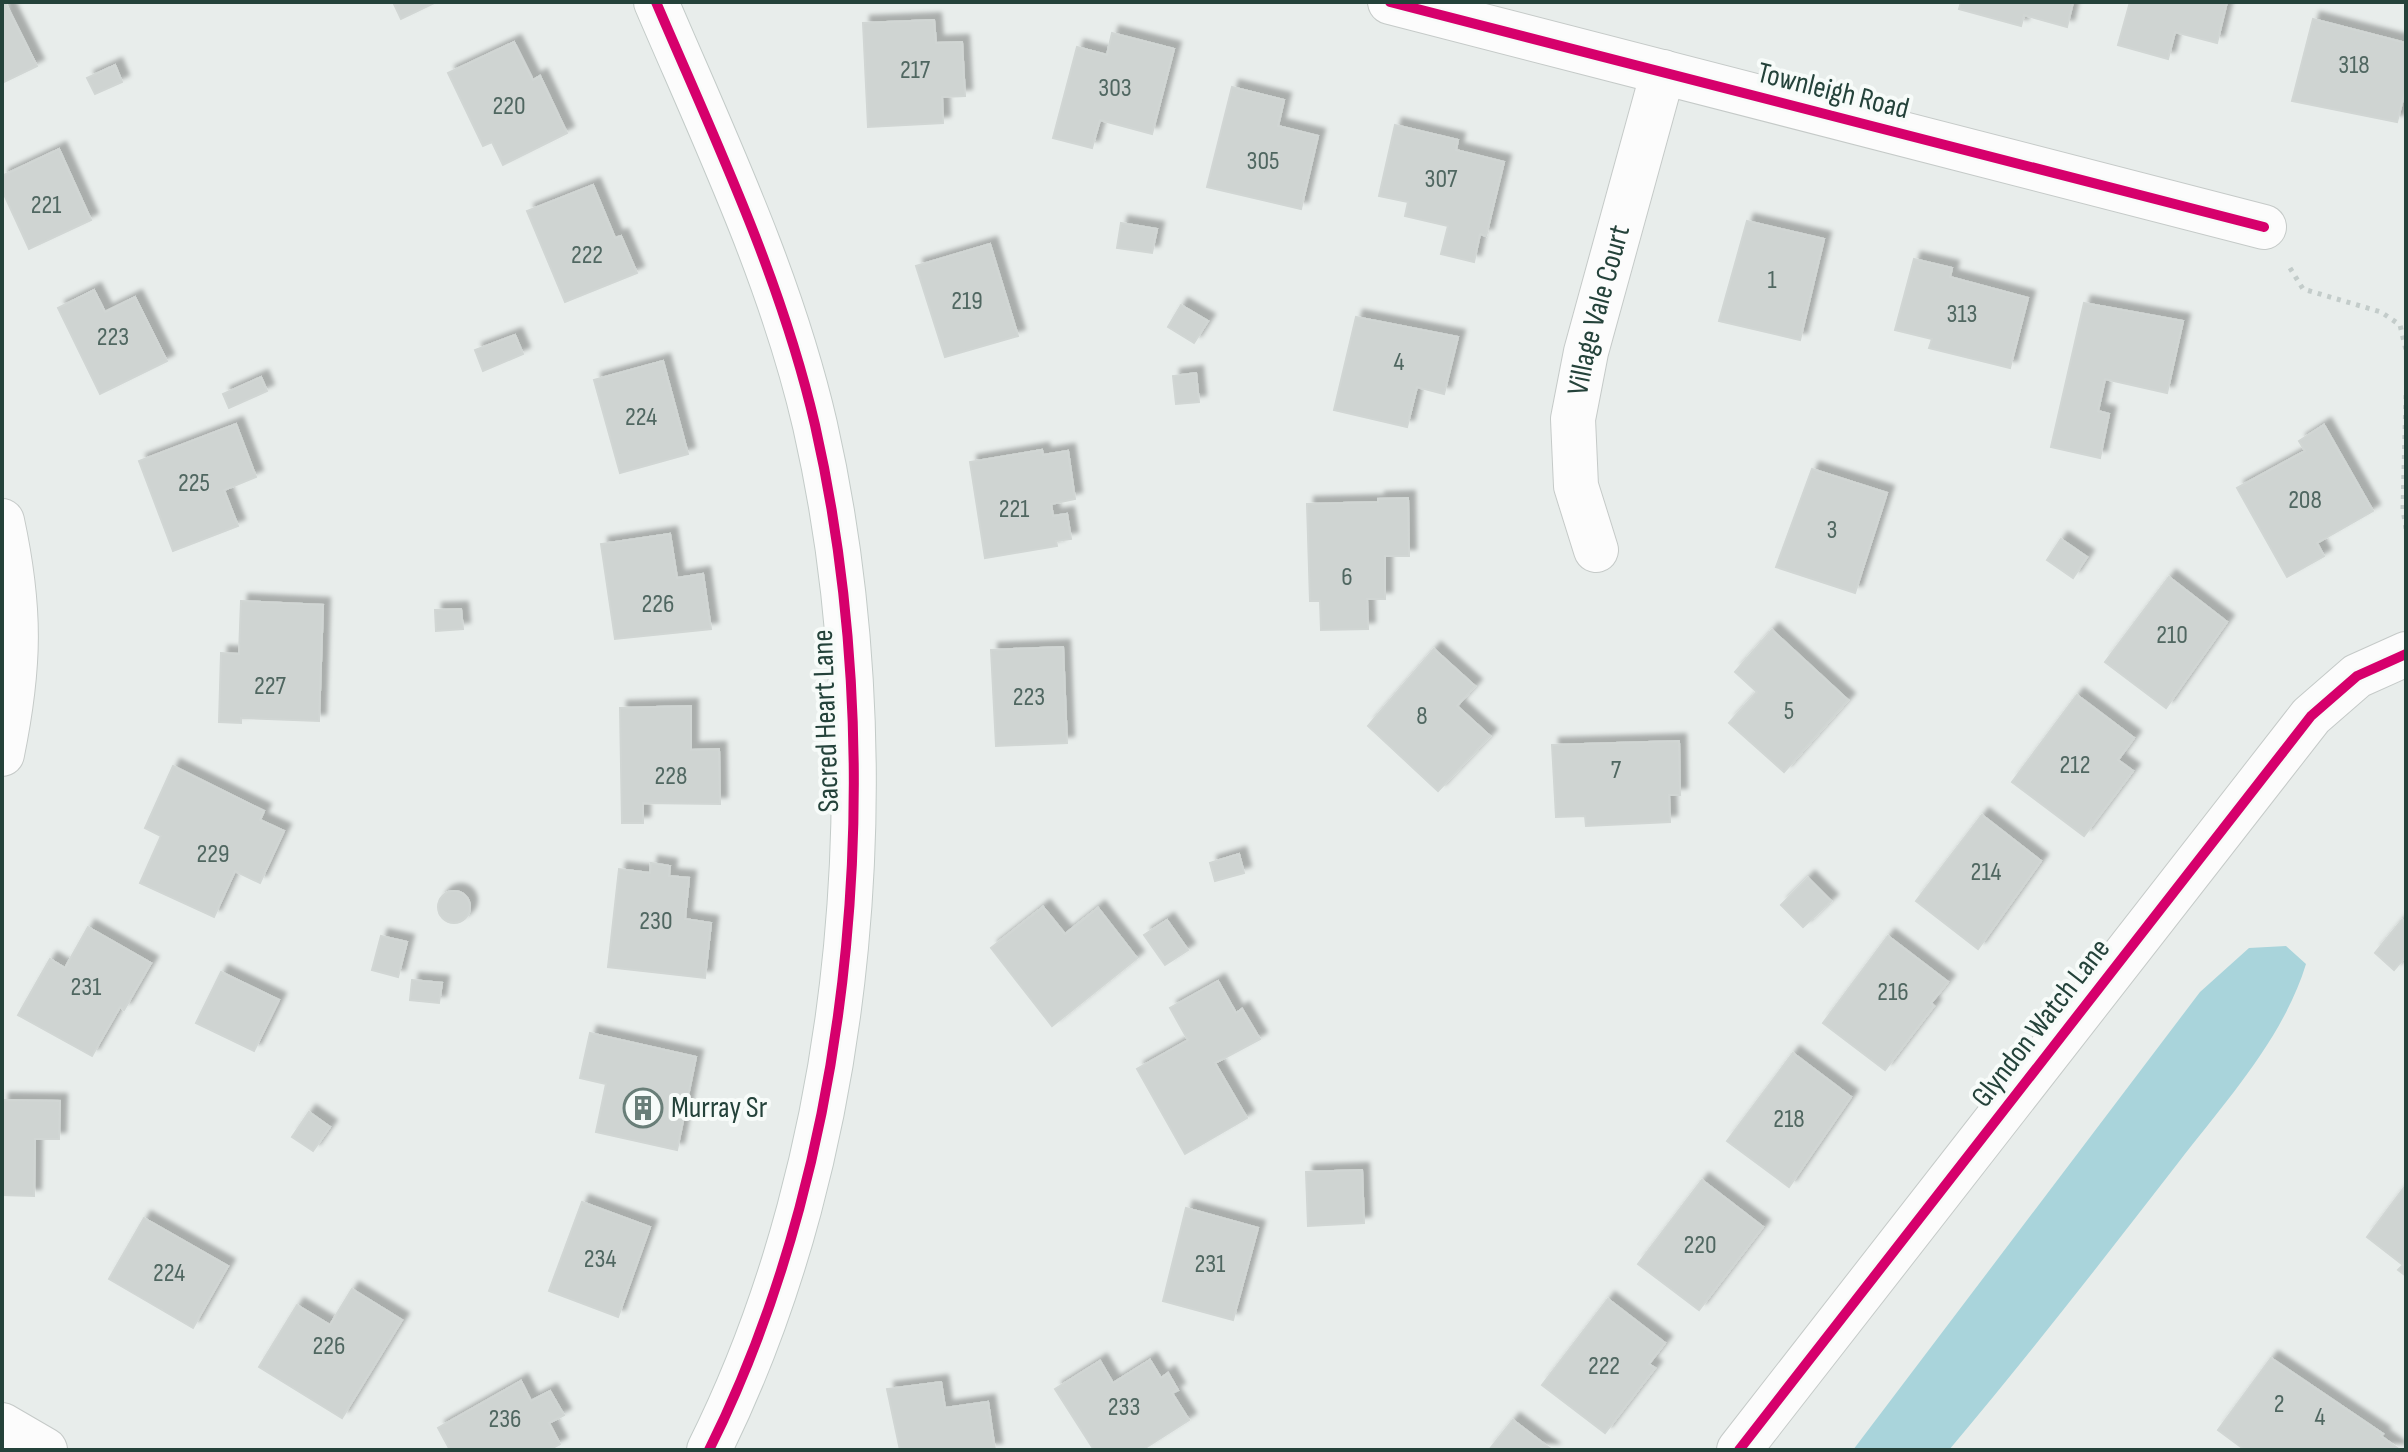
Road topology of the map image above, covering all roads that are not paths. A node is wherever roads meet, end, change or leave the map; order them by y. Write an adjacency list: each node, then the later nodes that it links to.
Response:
1 (656, 2): 11 (street, Sacred Heart Lane)
2 (1390, 2): 3 (street, Townleigh Road)
3 (1663, 72): 4 (street, Townleigh Road); 6 (street, Village Vale Court)
4 (2264, 227)
5 (2, 521): 8 (street)
6 (1596, 550)
7 (2406, 654): 12 (street, Glyndon Watch Lane)
8 (2, 754)
9 (2, 1425): 10 (street)
10 (45, 1450)
11 (709, 1450)
12 (1739, 1450)

